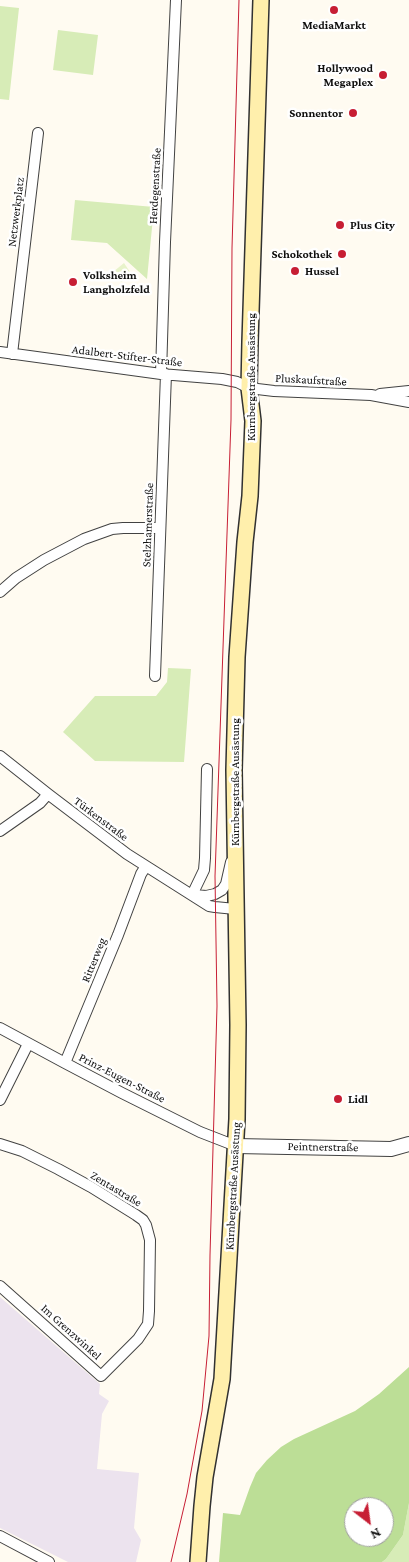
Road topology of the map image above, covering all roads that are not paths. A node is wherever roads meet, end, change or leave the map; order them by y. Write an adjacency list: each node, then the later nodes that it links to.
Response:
1 (176, 0): 6 (street, Herdegenstraße)
2 (261, 0): 7 (main road, Kürnbergstraße Ausästung)
3 (38, 133): 5 (street, Netzwerkplatz)
4 (0, 352): 5 (street, Adalbert-Stifter-Straße)
5 (12, 354): 6 (street, Adalbert-Stifter-Straße)
6 (163, 374): 7 (street, Adalbert-Stifter-Straße); 11 (street, Stelzhamerstraße)
7 (249, 388): 9 (street, Pluskaufstraße); 18 (main road, Kürnbergstraße Ausästung)
8 (409, 391): 9 (street)
9 (371, 395): 10 (street)
10 (409, 402)
11 (160, 528): 12 (street); 13 (street, Stelzhamerstraße)
12 (0, 592)
13 (155, 676)
14 (0, 756): 16 (street, Türkenstraße)
15 (207, 769): 20 (street)
16 (48, 794): 17 (street); 19 (street, Türkenstraße)
17 (0, 831)
18 (234, 846): 20 (street); 21 (main road, Kürnbergstraße Ausästung)
19 (146, 866): 20 (street, Türkenstraße); 24 (street, Ritterweg)
20 (192, 894): 21 (street, Türkenstraße)
21 (235, 909): 28 (main road, Kürnbergstraße Ausästung)
22 (0, 1028): 23 (street, Prinz-Eugen-Straße)
23 (28, 1044): 24 (street, Prinz-Eugen-Straße); 25 (street)
24 (65, 1064): 28 (street, Prinz-Eugen-Straße)
25 (0, 1100)
26 (0, 1144): 30 (street, Zentastraße)
27 (409, 1144): 28 (street, Peintnerstraße)
28 (236, 1146): 33 (main road, Kürnbergstraße Ausästung)
29 (0, 1286): 30 (street, Im Grenzwinkel)
30 (144, 1332)
31 (0, 1536): 32 (street)
32 (49, 1562)
33 (198, 1562)

